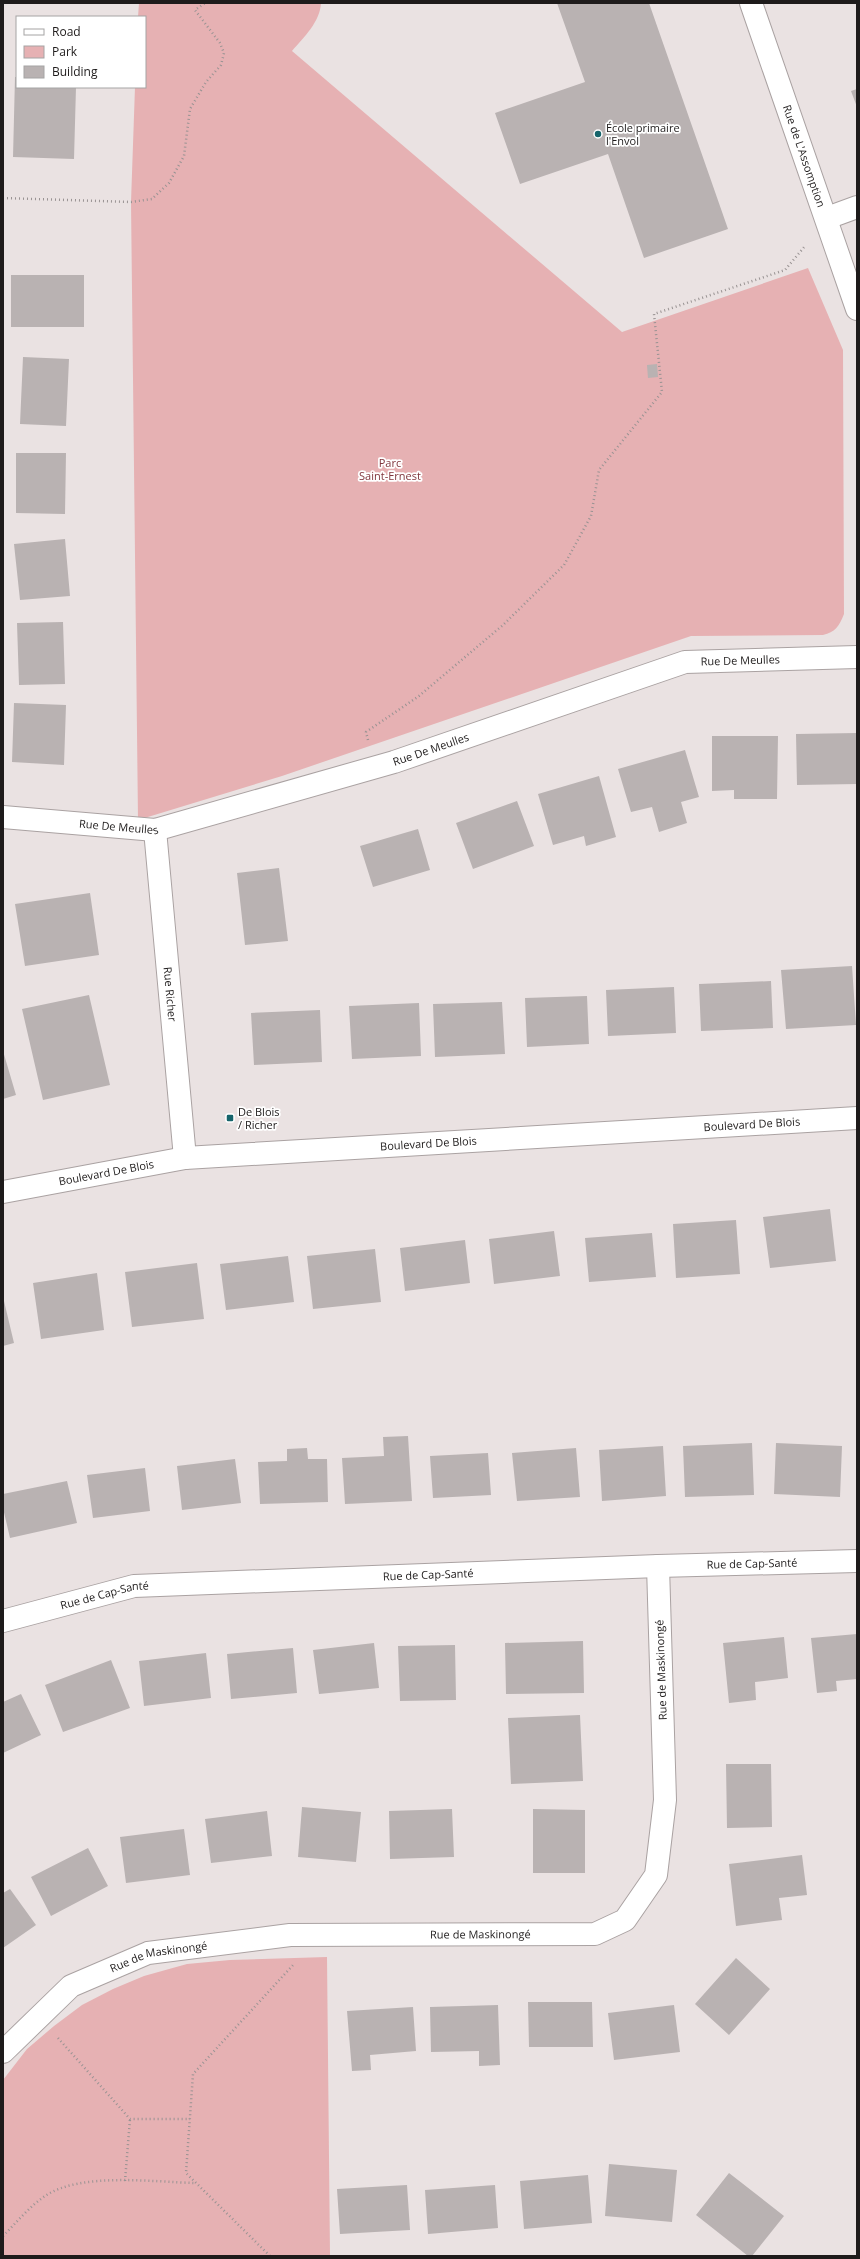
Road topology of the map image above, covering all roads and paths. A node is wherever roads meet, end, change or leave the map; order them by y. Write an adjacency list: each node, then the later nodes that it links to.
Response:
1 (205, 3): 3 (path)
2 (752, 3): 5 (street, Rue de L'Assomption)
3 (3, 198)
4 (857, 207): 5 (street)
5 (827, 218): 6 (street, Rue de L'Assomption); 8 (path)
6 (857, 310)
7 (857, 657): 8 (street, Rue De Meulles)
8 (375, 768): 10 (street, Rue De Meulles)
9 (3, 817): 10 (street, Rue De Meulles)
10 (155, 830): 12 (street, Rue Richer)
11 (857, 1118): 12 (street, Boulevard De Blois)
12 (185, 1158): 13 (street, Boulevard De Blois)
13 (3, 1192)
14 (857, 1561): 15 (street, Rue de Cap-Santé)
15 (658, 1566): 16 (street, Rue de Cap-Santé); 17 (street, Rue de Maskinongé)
16 (3, 1621)
17 (321, 1935): 18 (street, Rue de Maskinongé); 21 (path)
18 (39, 2017): 19 (street, Rue de Maskinongé); 20 (path)
19 (3, 2052)
20 (130, 2119): 21 (path); 22 (path)
21 (190, 2119): 23 (path)
22 (125, 2181): 23 (path); 24 (path)
23 (196, 2183): 25 (path)
24 (3, 2236)
25 (270, 2256)

